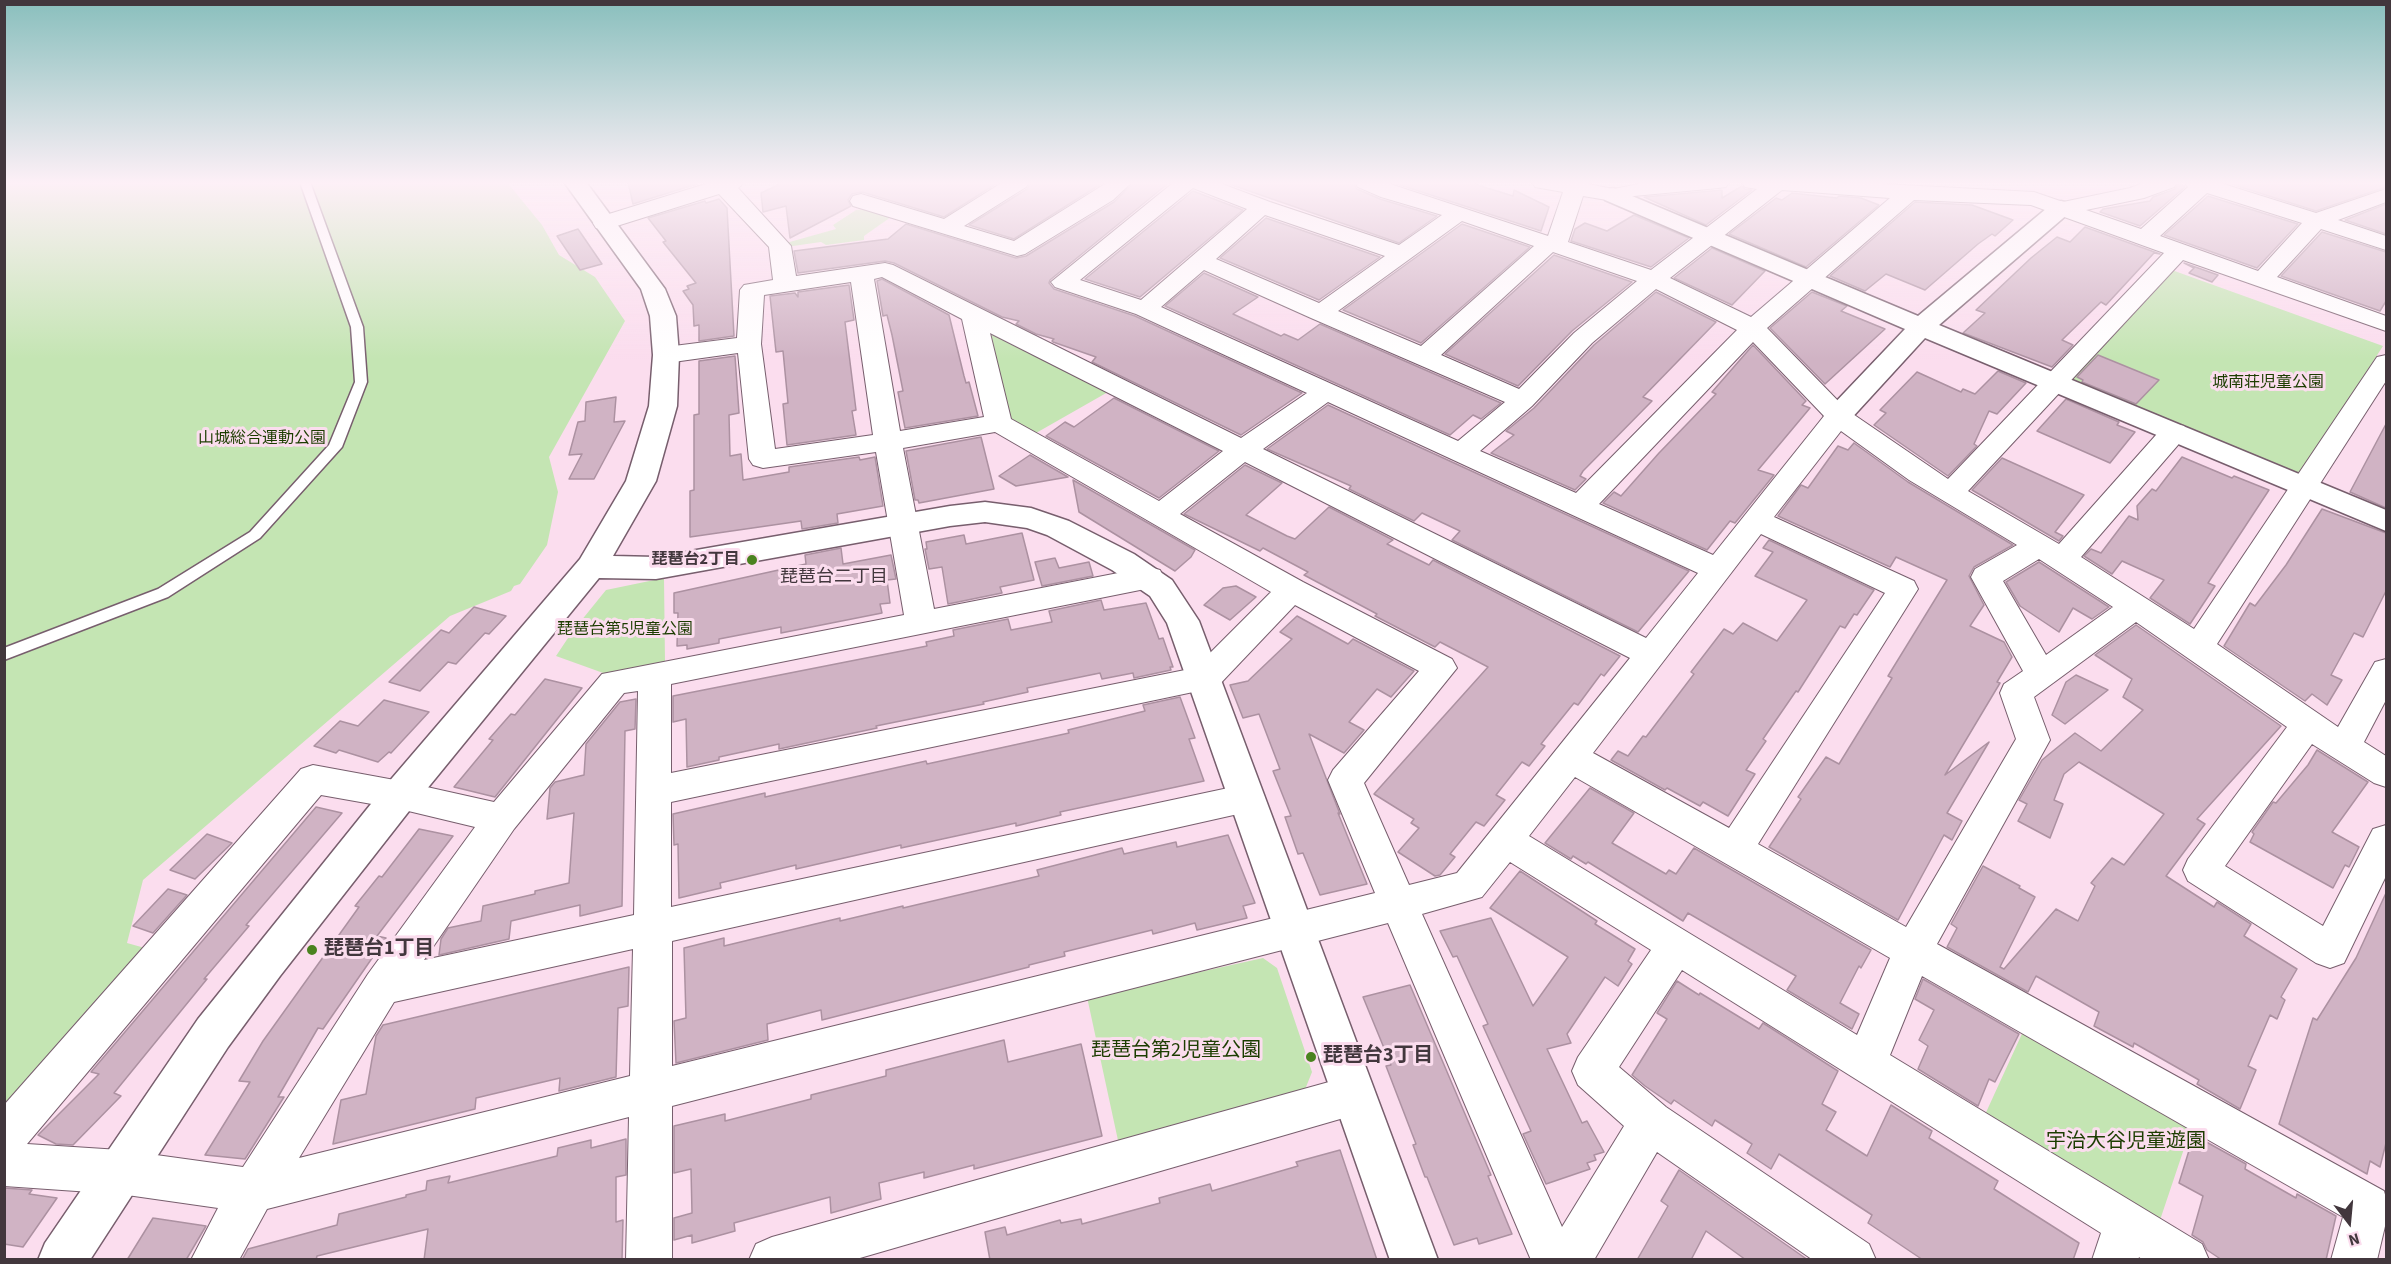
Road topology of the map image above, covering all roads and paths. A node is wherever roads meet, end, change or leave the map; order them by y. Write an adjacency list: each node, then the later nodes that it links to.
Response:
1 (326, 241): 61 (lane)
2 (617, 241): 34 (street)
3 (776, 241): 26 (street)
4 (992, 241): 5 (street)
5 (1030, 241)
6 (1114, 241): 27 (street)
7 (1222, 241): 21 (street)
8 (1363, 241): 20 (street)
9 (1420, 241): 20 (street)
10 (1541, 241): 18 (street)
11 (1555, 241): 18 (street)
12 (1705, 241): 23 (street)
13 (1716, 241): 24 (street)
14 (1854, 241): 24 (street)
15 (2025, 241): 31 (street)
16 (2154, 241): 19 (street)
17 (2298, 241): 25 (street)
18 (1553, 245): 23 (street); 35 (street)
19 (2180, 250): 25 (street); 37 (street)
20 (1402, 254): 28 (street)
21 (1200, 260): 27 (street); 28 (street)
22 (861, 273): 26 (street); 29 (street); 43 (street)
23 (1654, 279): 32 (street); 39 (street)
24 (1811, 279): 31 (street); 32 (street)
25 (2262, 280): 30 (street)
26 (784, 285): 33 (street)
27 (1145, 309): 38 (street)
28 (1320, 312): 35 (street)
29 (973, 315): 41 (street); 44 (street)
30 (2386, 324)
31 (1922, 326): 37 (street); 40 (street)
32 (1753, 328): 40 (street); 48 (street)
33 (749, 344): 34 (street); 43 (street)
34 (666, 355): 54 (street)
35 (1424, 357): 39 (street)
36 (2386, 362): 46 (street)
37 (2054, 382): 42 (street); 47 (street)
38 (1327, 391): 44 (street); 45 (street)
39 (1523, 399): 45 (street)
40 (1838, 416): 47 (street); 50 (street)
41 (999, 423): 43 (street); 49 (street)
42 (2174, 432): 46 (street); 53 (street)
43 (888, 442): 52 (street)
44 (1244, 449): 49 (street); 62 (street)
45 (1462, 452): 48 (street)
46 (2304, 487): 51 (street); 60 (street)
47 (1951, 492): 53 (street)
48 (1580, 506): 55 (street)
49 (1160, 515): 57 (street)
50 (1756, 520): 55 (street); 77 (street)
51 (2386, 521)
52 (905, 525): 54 (street); 56 (street); 59 (street)
53 (2051, 552): 58 (street); 64 (street)
54 (591, 567): 72 (street)
55 (1717, 569): 62 (street)
56 (1149, 578): 59 (street); 66 (street)
57 (1292, 590): 66 (street); 78 (street)
58 (2134, 607): 60 (street); 64 (street)
59 (921, 623): 65 (street)
60 (2199, 647): 67 (street)
61 (4, 654)
62 (1651, 654): 69 (street)
63 (2386, 671): 68 (street)
64 (2041, 675): 82 (street)
65 (655, 676): 71 (street); 74 (street)
66 (1204, 678): 71 (street); 73 (street)
67 (2308, 724): 68 (street); 76 (street)
68 (2344, 747): 70 (street)
69 (1570, 756): 75 (street); 77 (street)
70 (2386, 772)
71 (654, 791): 79 (street)
72 (400, 795): 74 (street); 88 (street); 90 (street)
73 (1247, 798): 79 (street); 80 (street)
74 (501, 819): 83 (street)
75 (1505, 840): 78 (street); 81 (street)
76 (2386, 840)
77 (1735, 849): 82 (street)
78 (1401, 903): 80 (street); 99 (street)
79 (652, 928): 83 (street); 85 (street)
80 (1294, 931): 85 (street); 86 (street)
81 (1676, 946): 84 (street); 87 (street)
82 (1913, 950): 84 (street); 102 (street)
83 (382, 987): 91 (street)
84 (1866, 1063): 92 (street)
85 (651, 1093): 91 (street); 96 (street)
86 (1354, 1095): 97 (street); 98 (street)
87 (1651, 1122): 93 (street); 100 (street)
88 (4, 1138)
89 (4, 1164): 90 (street)
90 (120, 1172): 91 (street); 94 (street)
91 (253, 1191): 95 (street)
92 (2121, 1241): 101 (street)
93 (1847, 1258)
94 (62, 1260)
95 (214, 1260)
96 (649, 1260)
97 (772, 1260)
98 (1414, 1260)
99 (1554, 1260)
100 (1568, 1260)
101 (2186, 1260)
102 (2354, 1260)

